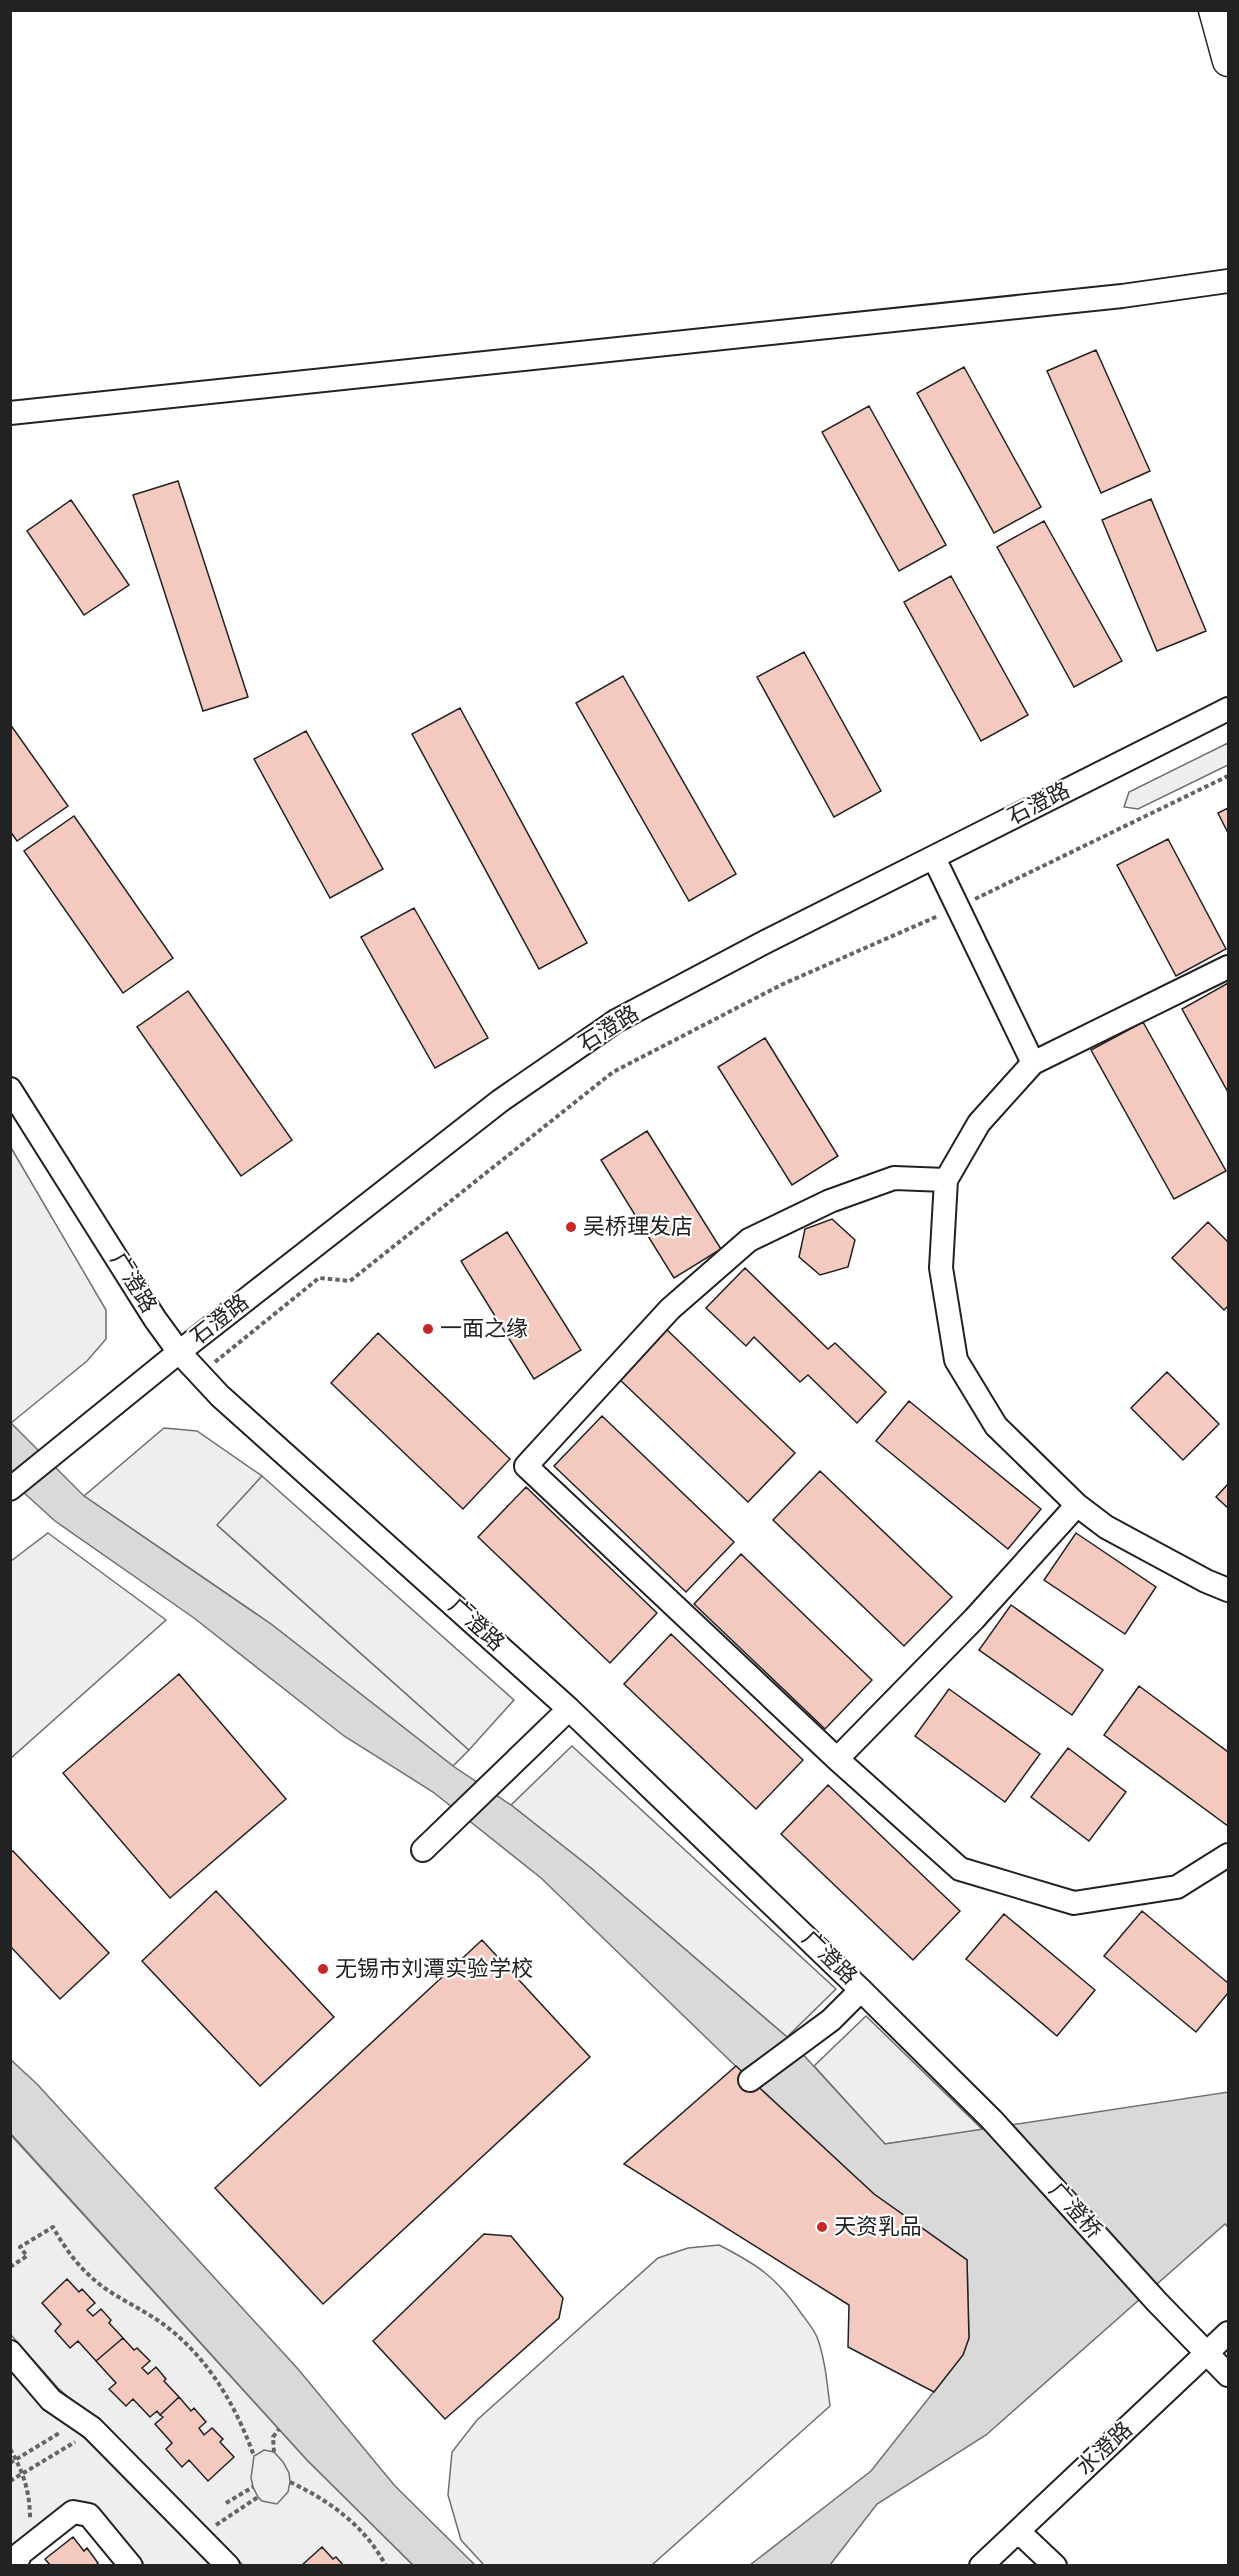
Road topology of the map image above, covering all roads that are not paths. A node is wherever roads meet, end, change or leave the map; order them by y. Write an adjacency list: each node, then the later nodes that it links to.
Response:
1 (1214, 10): 2 (main road)
2 (1228, 61)
3 (1228, 281): 4 (street)
4 (10, 413)
5 (1228, 709): 6 (street, 石澄路)
6 (934, 858): 8 (street); 11 (street, 石澄路)
7 (1228, 967): 8 (street)
8 (1033, 1063): 10 (street)
9 (10, 1089): 11 (street, 广澄路)
10 (946, 1180): 13 (street); 16 (street)
11 (179, 1352): 12 (street, 石澄路); 15 (street, 广澄路)
12 (10, 1489)
13 (1077, 1505): 14 (street); 16 (street)
14 (1228, 1590)
15 (569, 1709): 17 (street); 19 (street, 广澄路)
16 (837, 1759): 18 (street)
17 (423, 1850)
18 (1228, 1855)
19 (861, 1990): 20 (street); 21 (street, 广澄路)
20 (750, 2080)
21 (992, 2120): 24 (street, 广澄桥)
22 (1228, 2333): 24 (street, 水澄路)
23 (10, 2352): 29 (street)
24 (1206, 2353): 25 (street, 广澄桥); 26 (street, 水澄路)
25 (1228, 2375)
26 (1018, 2531): 30 (street, 水澄路); 31 (street)
27 (15, 2565): 28 (street)
28 (130, 2565)
29 (228, 2565)
30 (981, 2565)
31 (1055, 2565)

